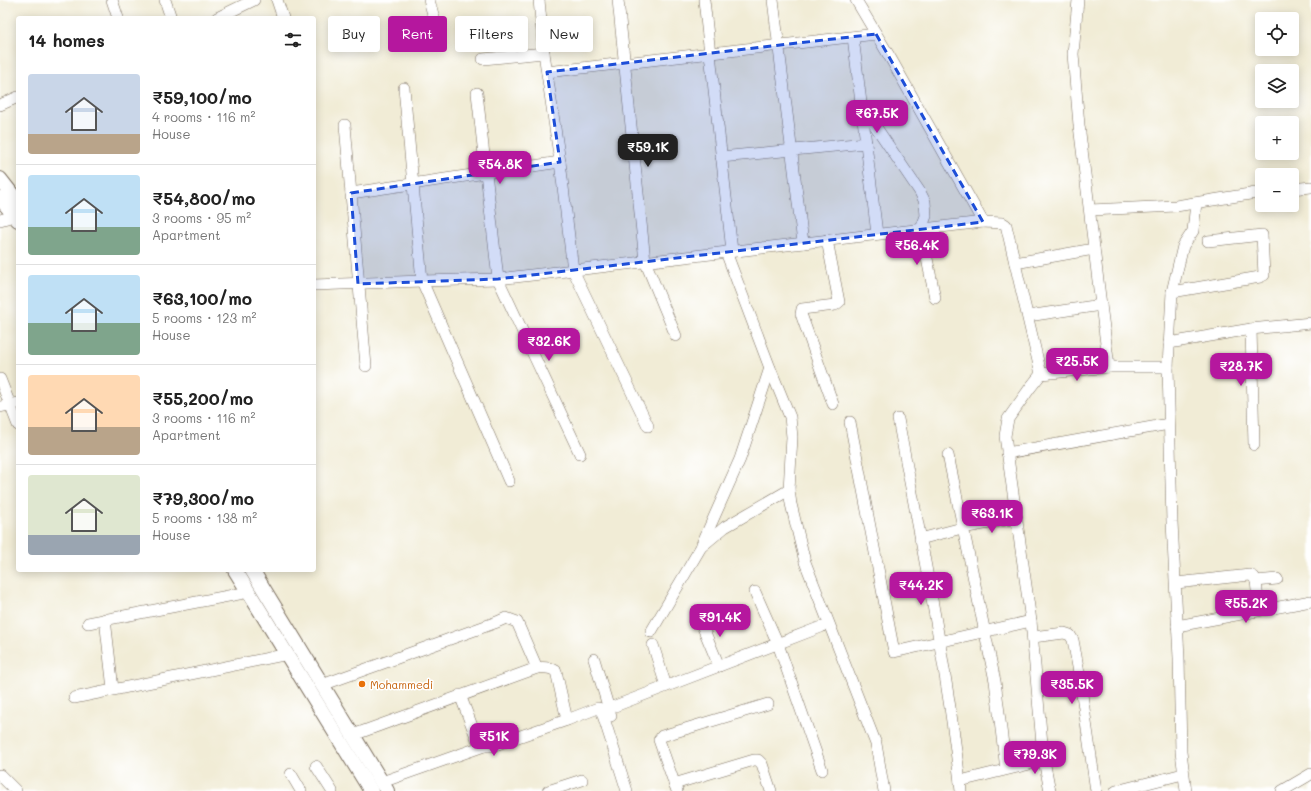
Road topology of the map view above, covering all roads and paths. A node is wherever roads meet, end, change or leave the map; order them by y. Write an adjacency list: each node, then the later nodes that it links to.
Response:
1 (112, 0): 13 (street)
2 (165, 0): 14 (street)
3 (254, 0): 12 (street)
4 (277, 0): 16 (street)
5 (429, 0): 17 (street)
6 (539, 0): 21 (street)
7 (618, 0): 24 (street)
8 (704, 0): 22 (street)
9 (773, 0): 20 (street)
10 (856, 0): 18 (street)
11 (1078, 0): 46 (street)
12 (233, 10): 15 (street)
13 (117, 16)
14 (170, 16)
15 (221, 16)
16 (281, 16)
17 (433, 16)
18 (876, 34): 19 (street); 49 (street)
19 (853, 37): 20 (street); 30 (street)
20 (778, 46): 22 (street); 33 (street)
21 (544, 53): 23 (street); 25 (street)
22 (710, 54): 24 (street); 34 (street)
23 (483, 59)
24 (626, 64): 25 (street); 57 (street)
25 (546, 72): 35 (street)
26 (404, 88): 38 (street)
27 (477, 93): 36 (street)
28 (16, 98): 29 (street)
29 (0, 105)
30 (862, 105): 32 (street); 50 (street)
31 (345, 125): 41 (street)
32 (866, 143): 33 (street); 51 (street)
33 (791, 150): 34 (street); 54 (street)
34 (721, 157): 56 (street)
35 (560, 162): 36 (street); 59 (street)
36 (487, 174): 38 (street); 60 (street)
37 (0, 179): 44 (street)
38 (413, 185): 41 (street); 61 (street)
39 (1311, 187): 40 (street)
40 (1299, 188)
41 (351, 193): 62 (street)
42 (1255, 193): 45 (street)
43 (0, 198): 47 (street)
44 (16, 199)
45 (1196, 203): 46 (street); 64 (street)
46 (1090, 210): 55 (street)
47 (16, 218): 48 (street)
48 (0, 220)
49 (983, 222): 50 (street); 58 (street)
50 (921, 229): 51 (street); 65 (street)
51 (877, 234): 52 (street)
52 (828, 240): 54 (street); 79 (street)
53 (1208, 241): 64 (street)
54 (802, 243): 56 (street)
55 (1094, 249): 58 (street); 66 (street)
56 (729, 252): 57 (street); 75 (street)
57 (646, 261): 59 (street); 70 (street)
58 (1015, 263): 67 (street)
59 (573, 270): 60 (street); 84 (street)
60 (498, 279): 61 (street); 87 (street)
61 (422, 281): 62 (street); 89 (street)
62 (358, 284): 63 (street); 72 (street)
63 (316, 285)
64 (1172, 292): 71 (street)
65 (935, 298)
66 (1101, 305): 67 (street); 73 (street)
67 (1028, 316): 76 (street)
68 (1311, 323): 69 (street)
69 (1251, 329): 71 (street); 85 (street)
70 (676, 336)
71 (1169, 343): 74 (street)
72 (366, 366)
73 (1110, 367): 74 (street); 76 (street)
74 (1168, 367): 83 (street)
75 (770, 368): 90 (street); 94 (street)
76 (1041, 374): 86 (street)
77 (0, 379): 78 (street)
78 (9, 404): 81 (street)
79 (833, 404)
80 (898, 419): 93 (street)
81 (16, 420)
82 (850, 422): 113 (street)
83 (1169, 424): 86 (street); 99 (street)
84 (648, 426)
85 (1254, 445)
86 (1007, 453): 91 (street)
87 (580, 454)
88 (948, 454): 92 (street)
89 (509, 481)
90 (789, 490): 94 (street); 150 (street)
91 (1017, 518): 92 (street); 106 (street)
92 (962, 528): 93 (street); 110 (street)
93 (920, 539): 113 (street)
94 (701, 546): 111 (street)
95 (236, 572): 100 (street)
96 (253, 572): 120 (street)
97 (1277, 580): 98 (street)
98 (1256, 581): 99 (street); 103 (street)
99 (1176, 583): 108 (street)
100 (249, 592): 105 (street); 116 (street)
101 (755, 592): 115 (street)
102 (1311, 601): 103 (street)
103 (1259, 610): 108 (street)
104 (699, 618): 118 (street)
105 (106, 619): 107 (street); 122 (street)
106 (1032, 621): 110 (street); 112 (street)
107 (88, 623)
108 (1177, 626): 136 (street)
109 (821, 627): 115 (street)
110 (984, 631): 113 (street); 133 (street)
111 (651, 632)
112 (1033, 638): 131 (street); 152 (street)
113 (939, 642): 140 (street)
114 (652, 644): 121 (street)
115 (778, 644): 118 (street); 134 (street)
116 (288, 654): 122 (street); 141 (street)
117 (594, 659): 126 (street)
118 (719, 666): 121 (street)
119 (537, 668): 120 (street); 123 (street); 127 (street)
120 (322, 685): 129 (street)
121 (666, 686): 126 (street)
122 (113, 689): 124 (street)
123 (460, 696): 129 (street); 130 (street)
124 (74, 698)
125 (768, 704): 142 (street)
126 (606, 710): 127 (street); 128 (street); 148 (street)
127 (567, 720): 130 (street)
128 (615, 726)
129 (354, 736): 141 (street)
130 (484, 746): 141 (street)
131 (1044, 755): 133 (street); 151 (street)
132 (316, 766): 146 (street)
133 (1006, 769): 140 (street)
134 (822, 770)
135 (291, 774): 145 (street)
136 (1184, 774): 153 (street); 154 (street)
137 (1311, 774): 143 (street)
138 (0, 775): 144 (street)
139 (582, 780): 147 (street)
140 (960, 786)
141 (380, 788)
142 (675, 788): 149 (street)
143 (1284, 790)
144 (16, 791)
145 (301, 791)
146 (332, 791)
147 (548, 791)
148 (627, 791)
149 (771, 791)
150 (884, 791)
151 (1050, 791)
152 (1096, 791)
153 (1116, 791)
154 (1186, 791)

